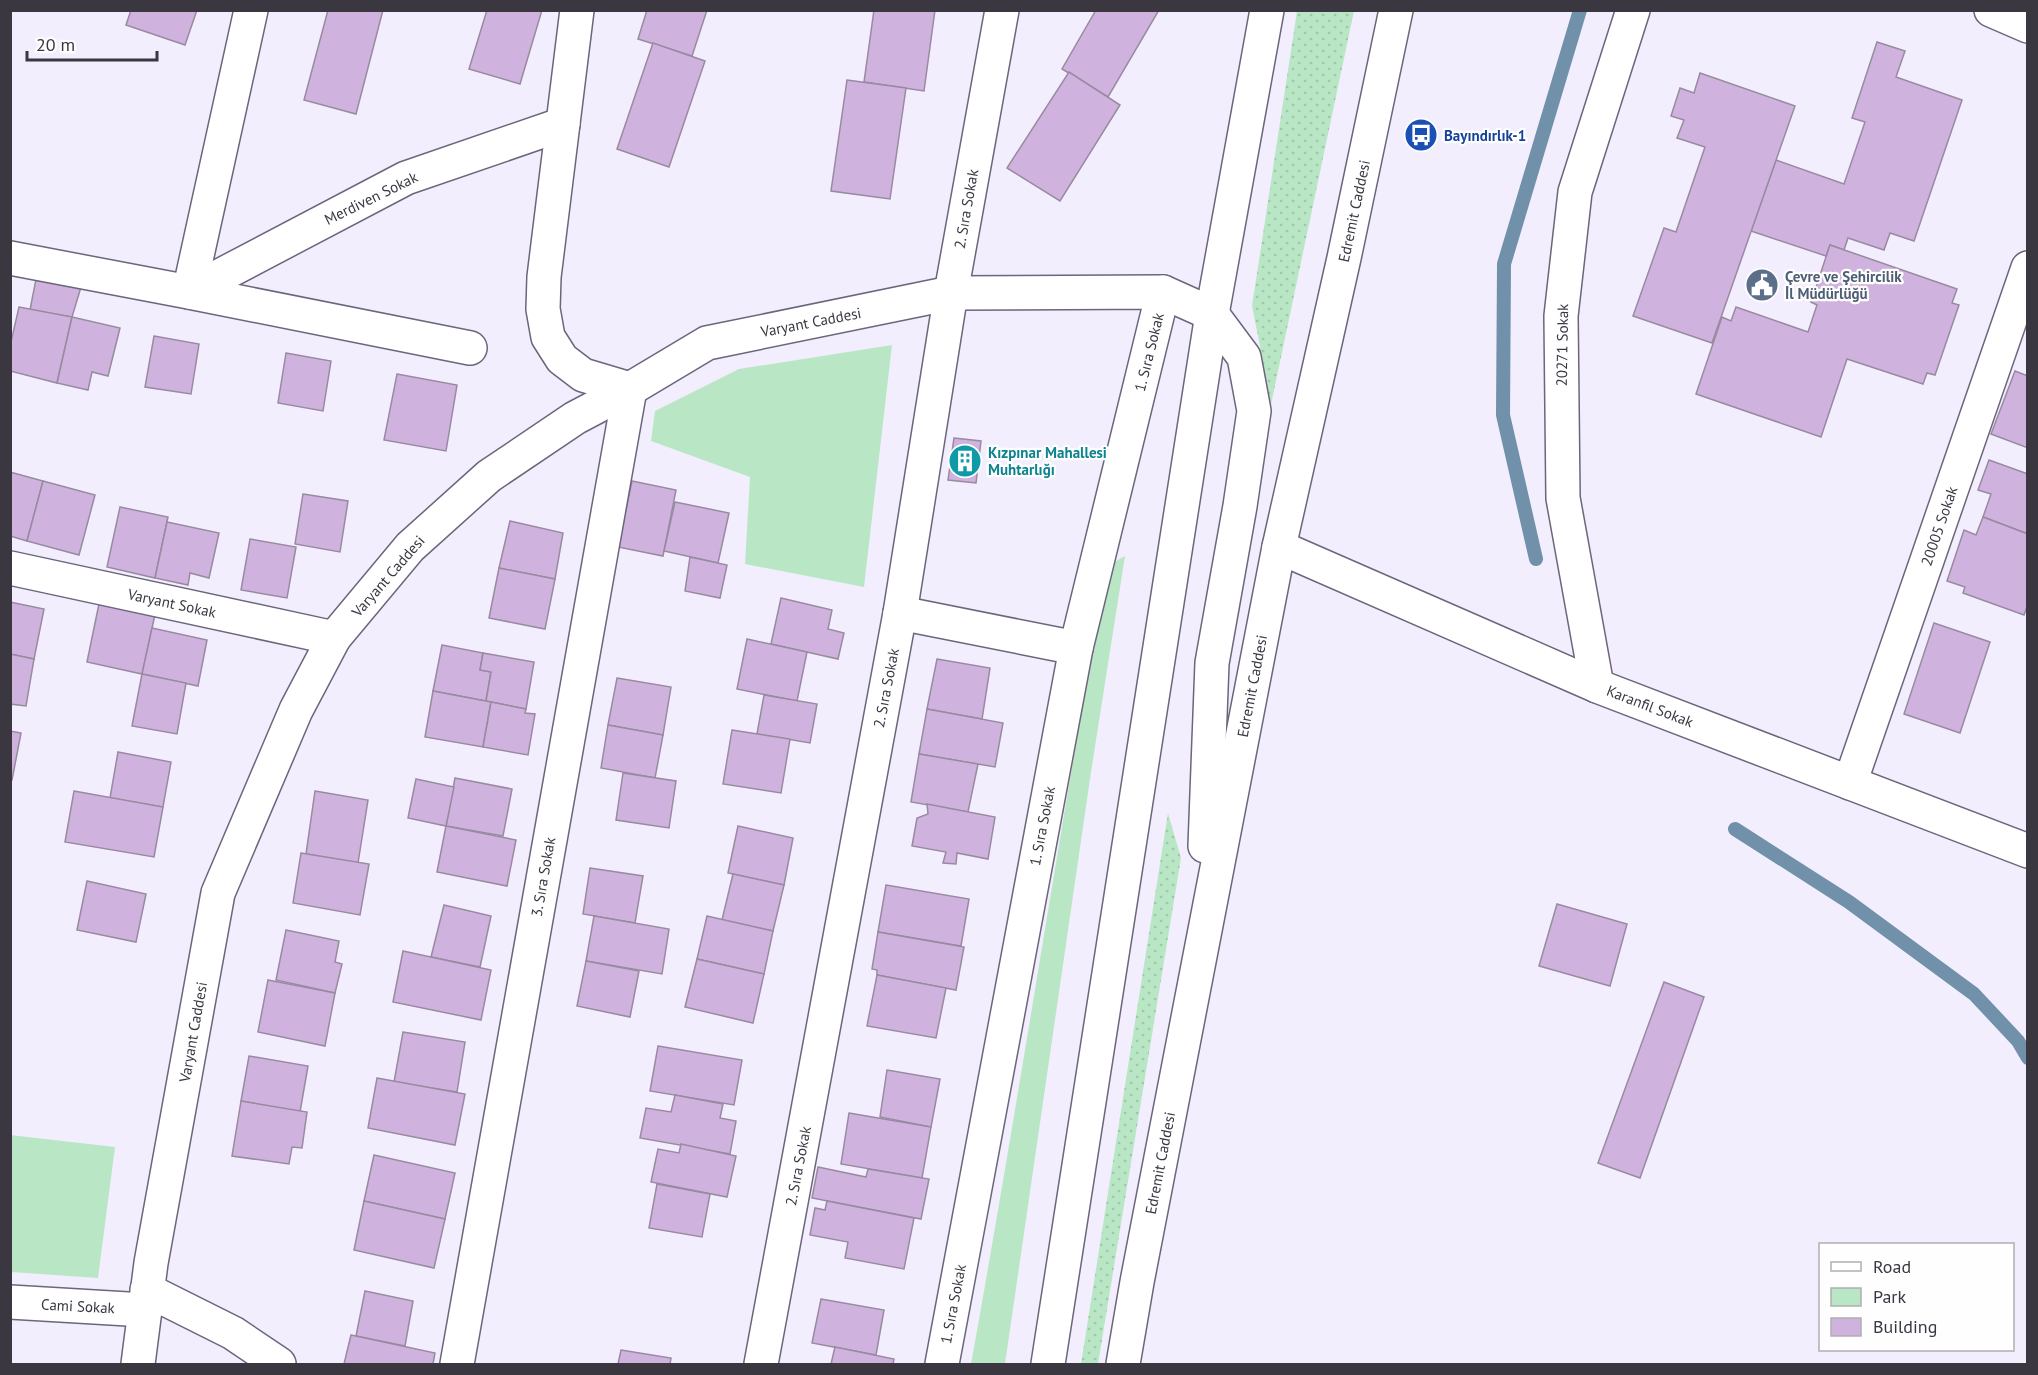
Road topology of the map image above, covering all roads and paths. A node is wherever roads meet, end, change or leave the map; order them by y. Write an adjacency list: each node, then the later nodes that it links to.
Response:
1 (251, 10): 12 (main road)
2 (577, 10): 9 (main road)
3 (1002, 10): 14 (main road, 2. Sıra Sokak)
4 (1267, 10): 15 (main road)
5 (1396, 10): 18 (main road, Edremit Caddesi)
6 (1633, 10): 23 (main road, 20271 Sokak)
7 (1990, 10): 8 (main road)
8 (2028, 26)
9 (563, 124): 12 (main road, Merdiven Sokak); 17 (main road)
10 (10, 258): 12 (main road)
11 (2028, 268): 24 (main road, 20005 Sokak)
12 (189, 292): 16 (main road)
13 (1163, 292): 14 (main road, Varyant Caddesi); 15 (main road, Varyant Caddesi); 22 (main road, 1. Sıra Sokak)
14 (951, 293): 17 (main road, Varyant Caddesi); 20 (main road, 2. Sıra Sokak)
15 (1212, 314): 26 (main road); 34 (main road)
16 (471, 348)
17 (630, 389): 21 (main road, Varyant Caddesi); 31 (main road, 3. Sıra Sokak)
18 (1279, 547): 23 (main road, Karanfil Sokak); 26 (main road, Edremit Caddesi)
19 (10, 568): 21 (main road, Varyant Sokak)
20 (900, 613): 22 (main road); 32 (main road, 2. Sıra Sokak)
21 (334, 638): 27 (main road, Varyant Caddesi)
22 (1076, 648): 33 (main road, 1. Sıra Sokak)
23 (1598, 686): 24 (main road, Karanfil Sokak)
24 (1850, 783): 25 (main road, Karanfil Sokak)
25 (2028, 850)
26 (1201, 952): 35 (main road, Edremit Caddesi)
27 (146, 1300): 28 (main road, Cami Sokak); 29 (main road, Varyant Caddesi); 30 (main road)
28 (10, 1302)
29 (138, 1365)
30 (279, 1365)
31 (457, 1365)
32 (761, 1365)
33 (942, 1365)
34 (1048, 1365)
35 (1123, 1365)

